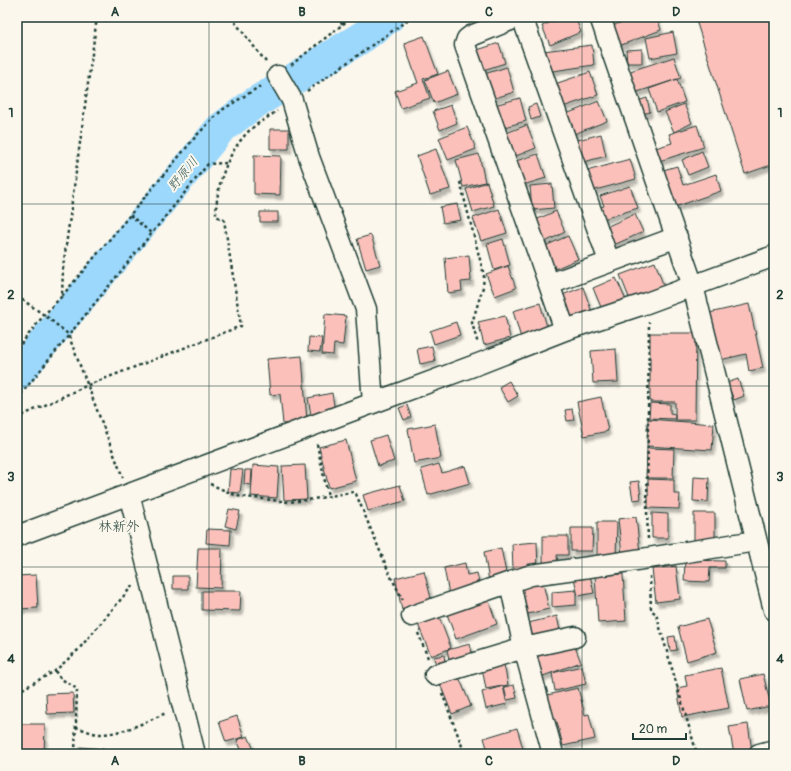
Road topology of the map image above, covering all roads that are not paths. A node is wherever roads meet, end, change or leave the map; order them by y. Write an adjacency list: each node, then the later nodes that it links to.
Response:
1 (518, 17): 8 (street)
2 (522, 17): 7 (street)
3 (600, 17): 5 (street)
4 (278, 76): 11 (street)
5 (677, 237): 7 (street); 9 (street)
6 (774, 256): 9 (street)
7 (610, 261): 8 (street)
8 (550, 284): 10 (street)
9 (693, 286): 10 (street); 14 (street)
10 (566, 330): 11 (street)
11 (373, 403): 12 (street)
12 (129, 494): 13 (street); 22 (street)
13 (17, 536)
14 (756, 541): 15 (street); 16 (street)
15 (510, 582): 17 (street); 19 (street)
16 (774, 610)
17 (412, 616)
18 (575, 638): 19 (street)
19 (524, 648): 20 (street); 23 (street)
20 (435, 675)
21 (774, 750): 24 (street)
22 (195, 754)
23 (553, 754)
24 (759, 754)

